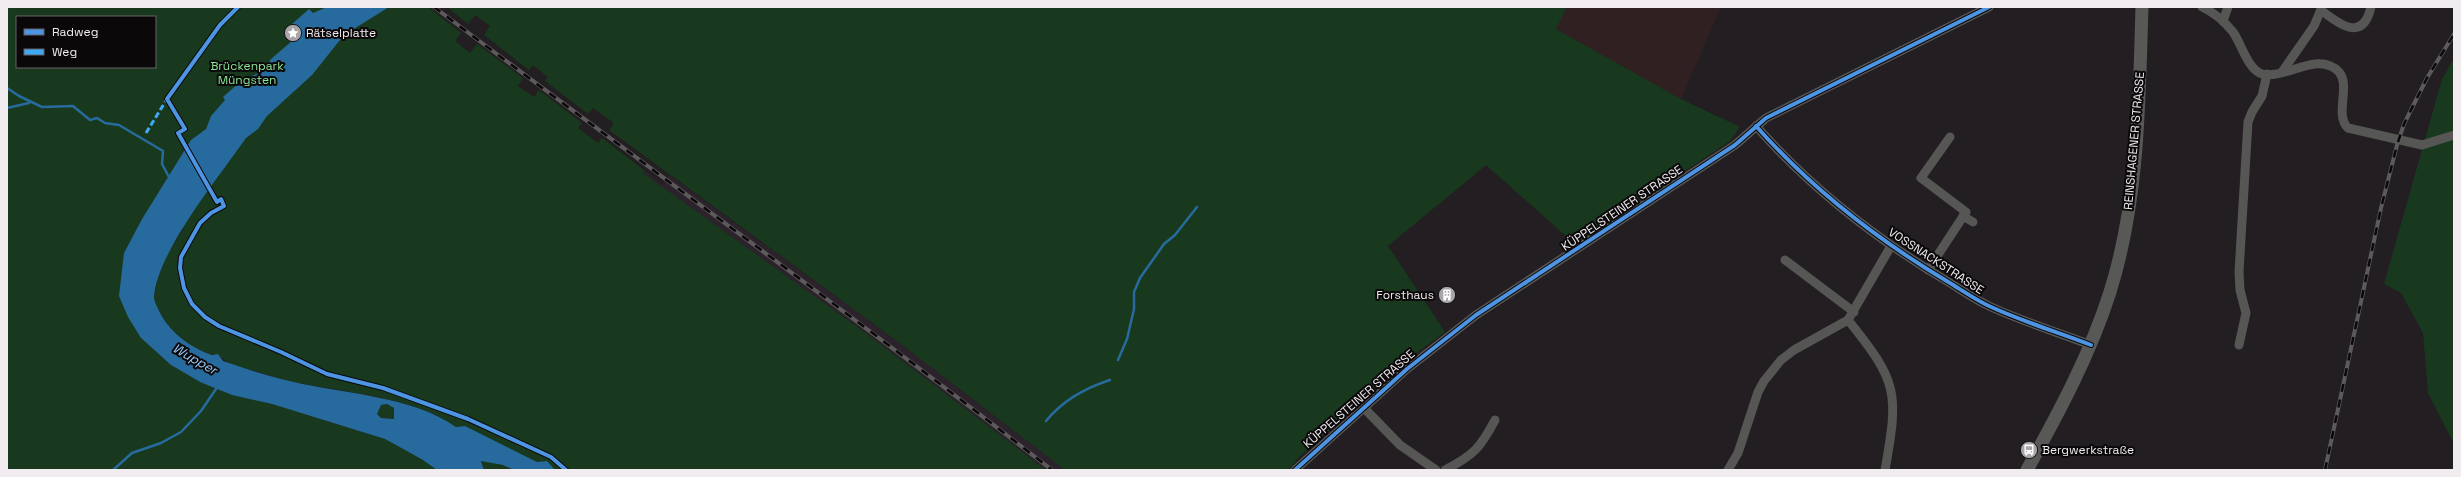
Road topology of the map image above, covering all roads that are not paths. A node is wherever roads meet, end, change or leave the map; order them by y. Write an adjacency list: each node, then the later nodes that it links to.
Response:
1 (1989, 7): 10 (street, KÜPPELSTEINER STRASSE)
2 (2142, 7): 20 (main road, REINSHAGENER STRASSE)
3 (2202, 7): 7 (street)
4 (2228, 7): 7 (street)
5 (2371, 7): 6 (street)
6 (2322, 9): 8 (street)
7 (2223, 21): 9 (street)
8 (2282, 72): 9 (street); 11 (street)
9 (2267, 74): 21 (street)
10 (1756, 126): 15 (street, VOSSNACKSTRASSE); 22 (street, KÜPPELSTEINER STRASSE)
11 (2454, 135)
12 (1950, 137): 13 (street)
13 (1963, 216): 14 (street); 17 (street, VOSSNACKSTRASSE)
14 (1973, 222)
15 (1891, 246): 17 (street, VOSSNACKSTRASSE); 18 (street)
16 (1785, 260): 18 (street)
17 (1928, 270): 20 (street, VOSSNACKSTRASSE)
18 (1854, 312): 19 (street)
19 (1848, 320): 27 (street); 28 (street)
20 (2091, 345): 29 (main road, REINSHAGENER STRASSE)
21 (2239, 345)
22 (1364, 408): 24 (street, KÜPPELSTEINER STRASSE); 25 (street)
23 (1495, 420): 26 (street)
24 (1295, 470)
25 (1436, 470)
26 (1445, 470)
27 (1728, 470)
28 (1885, 470)
29 (2027, 470)

